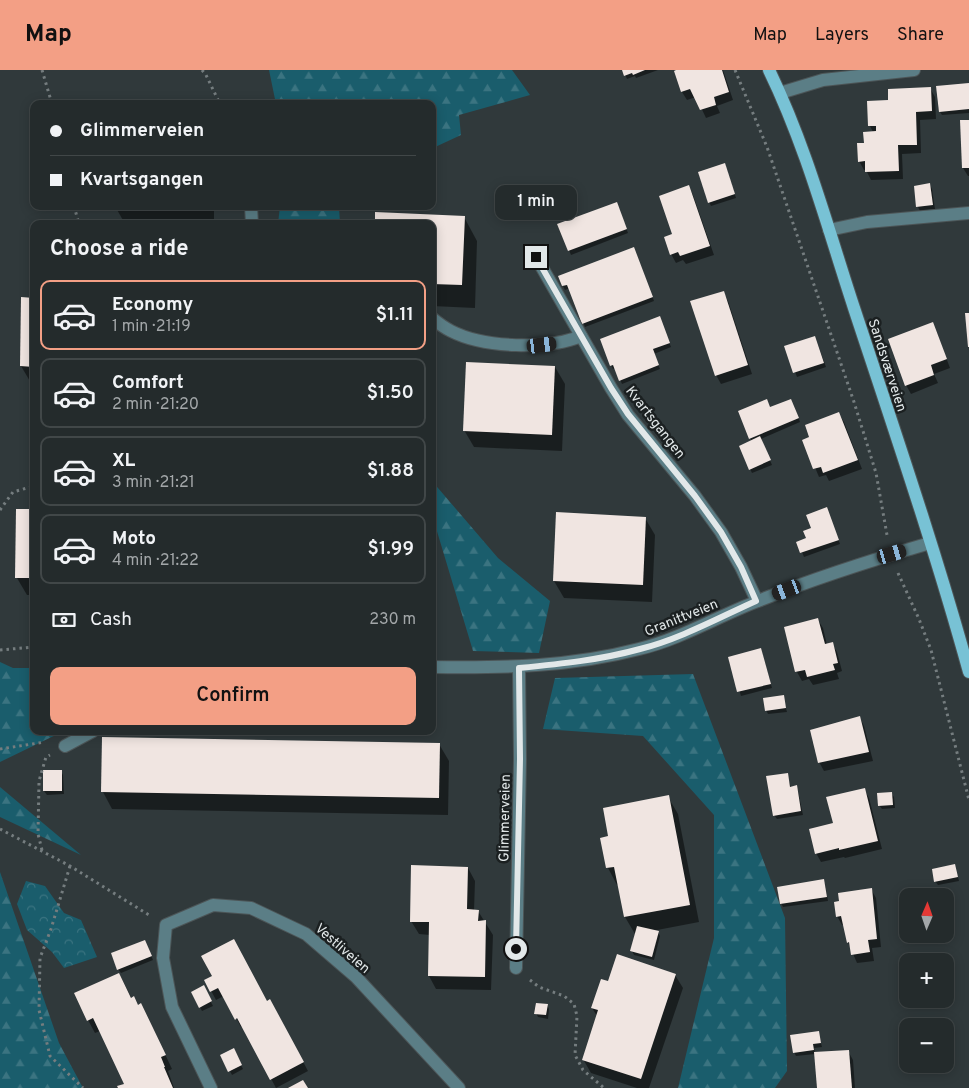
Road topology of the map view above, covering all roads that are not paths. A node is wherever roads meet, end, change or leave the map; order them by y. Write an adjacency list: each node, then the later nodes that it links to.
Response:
1 (770, 70): 3 (main road, Sandsværveien)
2 (914, 70): 3 (street)
3 (780, 93): 5 (main road, Sandsværveien)
4 (969, 213): 5 (street)
5 (828, 230): 9 (main road, Sandsværveien)
6 (536, 257): 8 (street, Kvartsgangen)
7 (436, 321): 8 (street)
8 (582, 336): 10 (street, Kvartsgangen)
9 (930, 543): 10 (street, Granittveien); 13 (main road, Sandsværveien)
10 (756, 601): 12 (street, Granittveien)
11 (436, 668): 12 (street, Granittveien)
12 (519, 668): 16 (street, Glimmerveien)
13 (969, 672)
14 (85, 735): 15 (street)
15 (64, 746)
16 (516, 968)
17 (211, 1088): 18 (street, Vestliveien)
18 (459, 1088)

